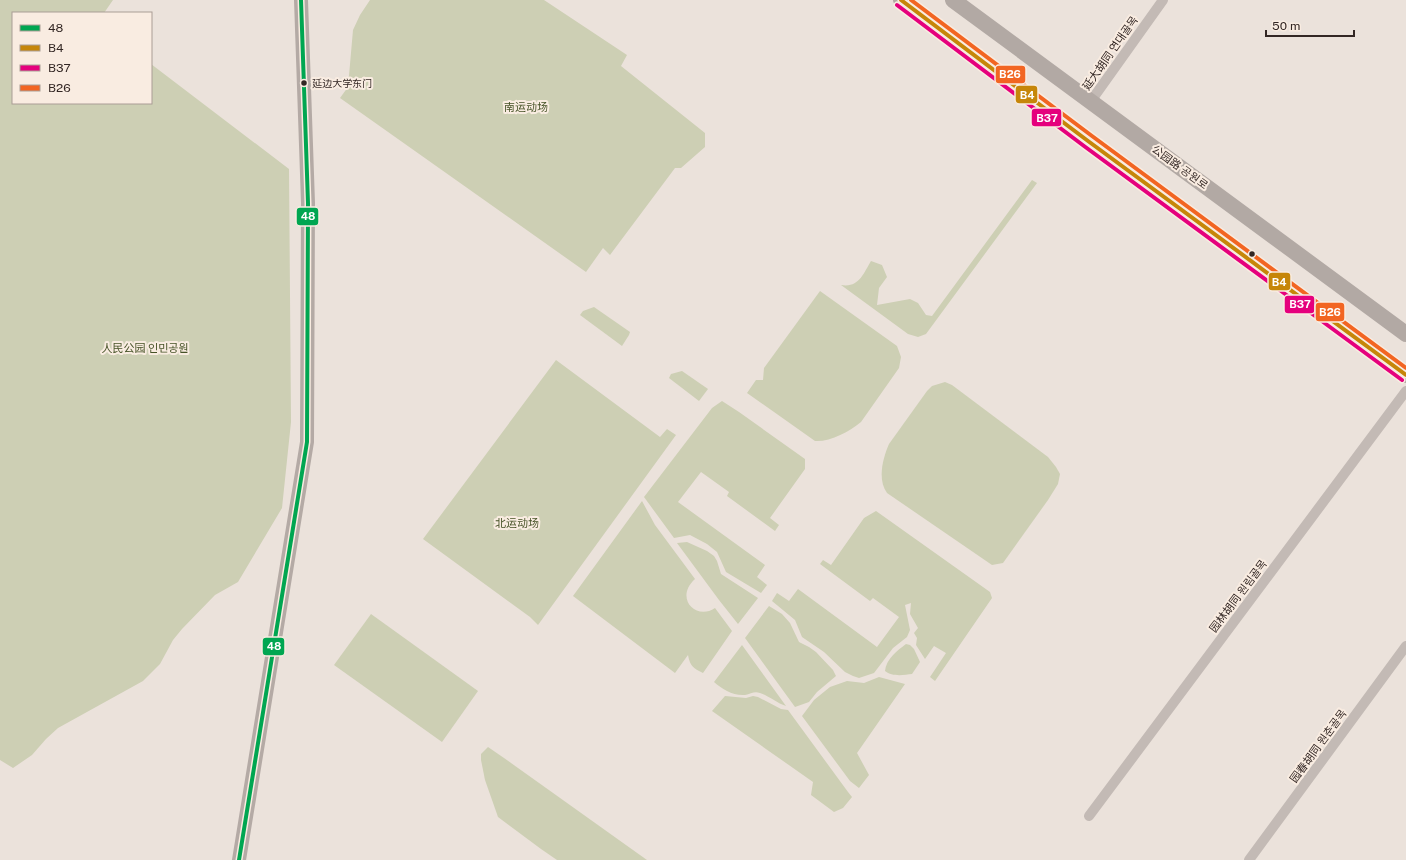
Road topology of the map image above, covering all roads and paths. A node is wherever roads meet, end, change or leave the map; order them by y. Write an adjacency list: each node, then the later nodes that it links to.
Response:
1 (301, 0): 11 (main road)
2 (901, 0): 7 (main road)
3 (953, 0): 5 (main road, 公园路 공원로)
4 (1163, 0): 5 (street, 延大胡同 연대골목)
5 (1091, 101): 6 (main road, 公园路 공원로)
6 (1406, 334)
7 (1406, 375)
8 (1406, 391): 10 (street, 园林胡同 원림골목)
9 (1406, 646): 12 (street, 园春胡同 원춘골목)
10 (1089, 816)
11 (239, 860)
12 (1249, 860)

